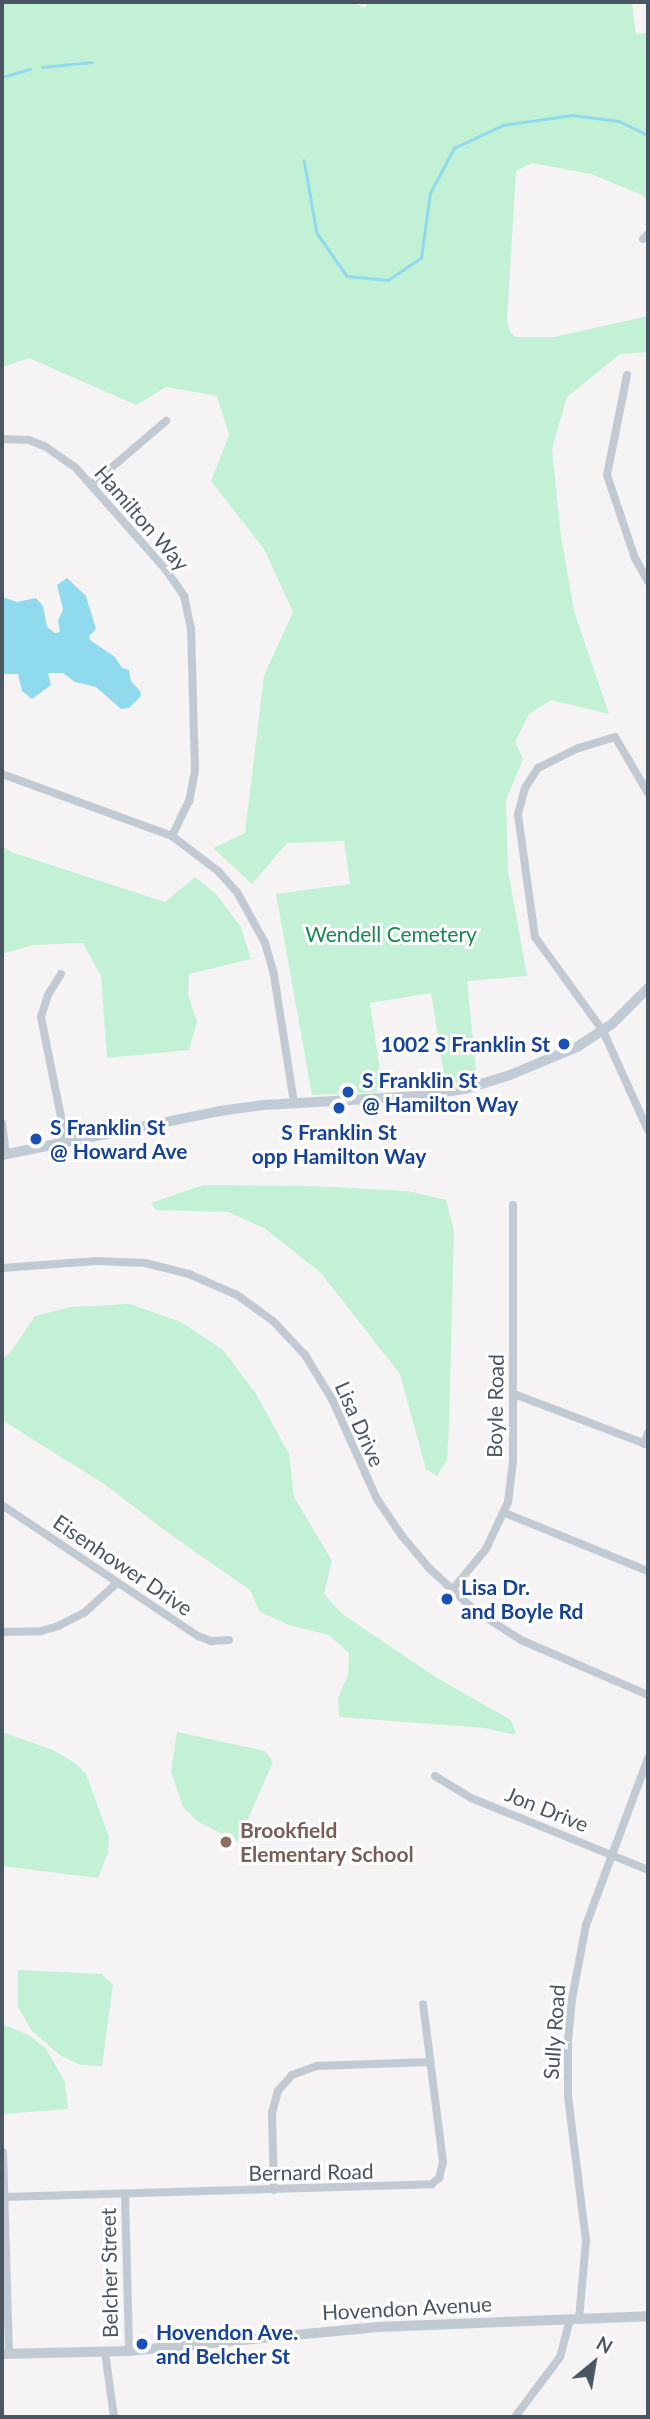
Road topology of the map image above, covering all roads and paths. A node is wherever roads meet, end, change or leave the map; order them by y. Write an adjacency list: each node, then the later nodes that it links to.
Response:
1 (627, 375): 5 (street)
2 (166, 421): 4 (street)
3 (2, 439): 4 (street, Hamilton Way)
4 (91, 485): 9 (street, Hamilton Way)
5 (648, 581)
6 (2, 774): 9 (street)
7 (645, 782): 8 (street); 12 (street)
8 (648, 793)
9 (172, 836): 13 (street)
10 (61, 974): 16 (street)
11 (648, 988): 12 (main road)
12 (603, 1031): 13 (main road); 15 (street)
13 (294, 1103): 16 (main road)
14 (2, 1123): 17 (street)
15 (648, 1131)
16 (66, 1142): 17 (main road)
17 (4, 1154)
18 (513, 1205): 20 (street, Boyle Road)
19 (2, 1268): 27 (street, Lisa Drive)
20 (514, 1394): 22 (street); 24 (street, Boyle Road)
21 (648, 1433): 22 (street)
22 (646, 1445)
23 (2, 1505): 26 (street, Eisenhower Drive)
24 (505, 1513): 25 (street); 27 (street, Boyle Road)
25 (648, 1571)
26 (117, 1583): 28 (street); 29 (street, Eisenhower Drive)
27 (452, 1590): 30 (street, Lisa Drive)
28 (2, 1632)
29 (229, 1640)
30 (648, 1695)
31 (648, 1758): 33 (street, Sully Road)
32 (435, 1776): 33 (street, Jon Drive)
33 (611, 1854): 34 (street, Jon Drive); 42 (street, Sully Road)
34 (648, 1870)
35 (423, 2004): 36 (street, Bernard Road)
36 (430, 2062): 38 (street); 38 (street, Bernard Road)
37 (3, 2152): 40 (street)
38 (274, 2190): 39 (street, Bernard Road)
39 (125, 2194): 40 (street, Bernard Road); 43 (street, Belcher Street)
40 (5, 2197): 45 (street)
41 (648, 2316): 42 (street, Hovendon Avenue)
42 (574, 2319): 43 (street, Hovendon Avenue); 47 (street, Sully Road)
43 (129, 2351): 44 (street, Hovendon Avenue)
44 (105, 2352): 45 (street, Hovendon Avenue); 46 (street)
45 (5, 2354)
46 (114, 2417)
47 (515, 2417)

